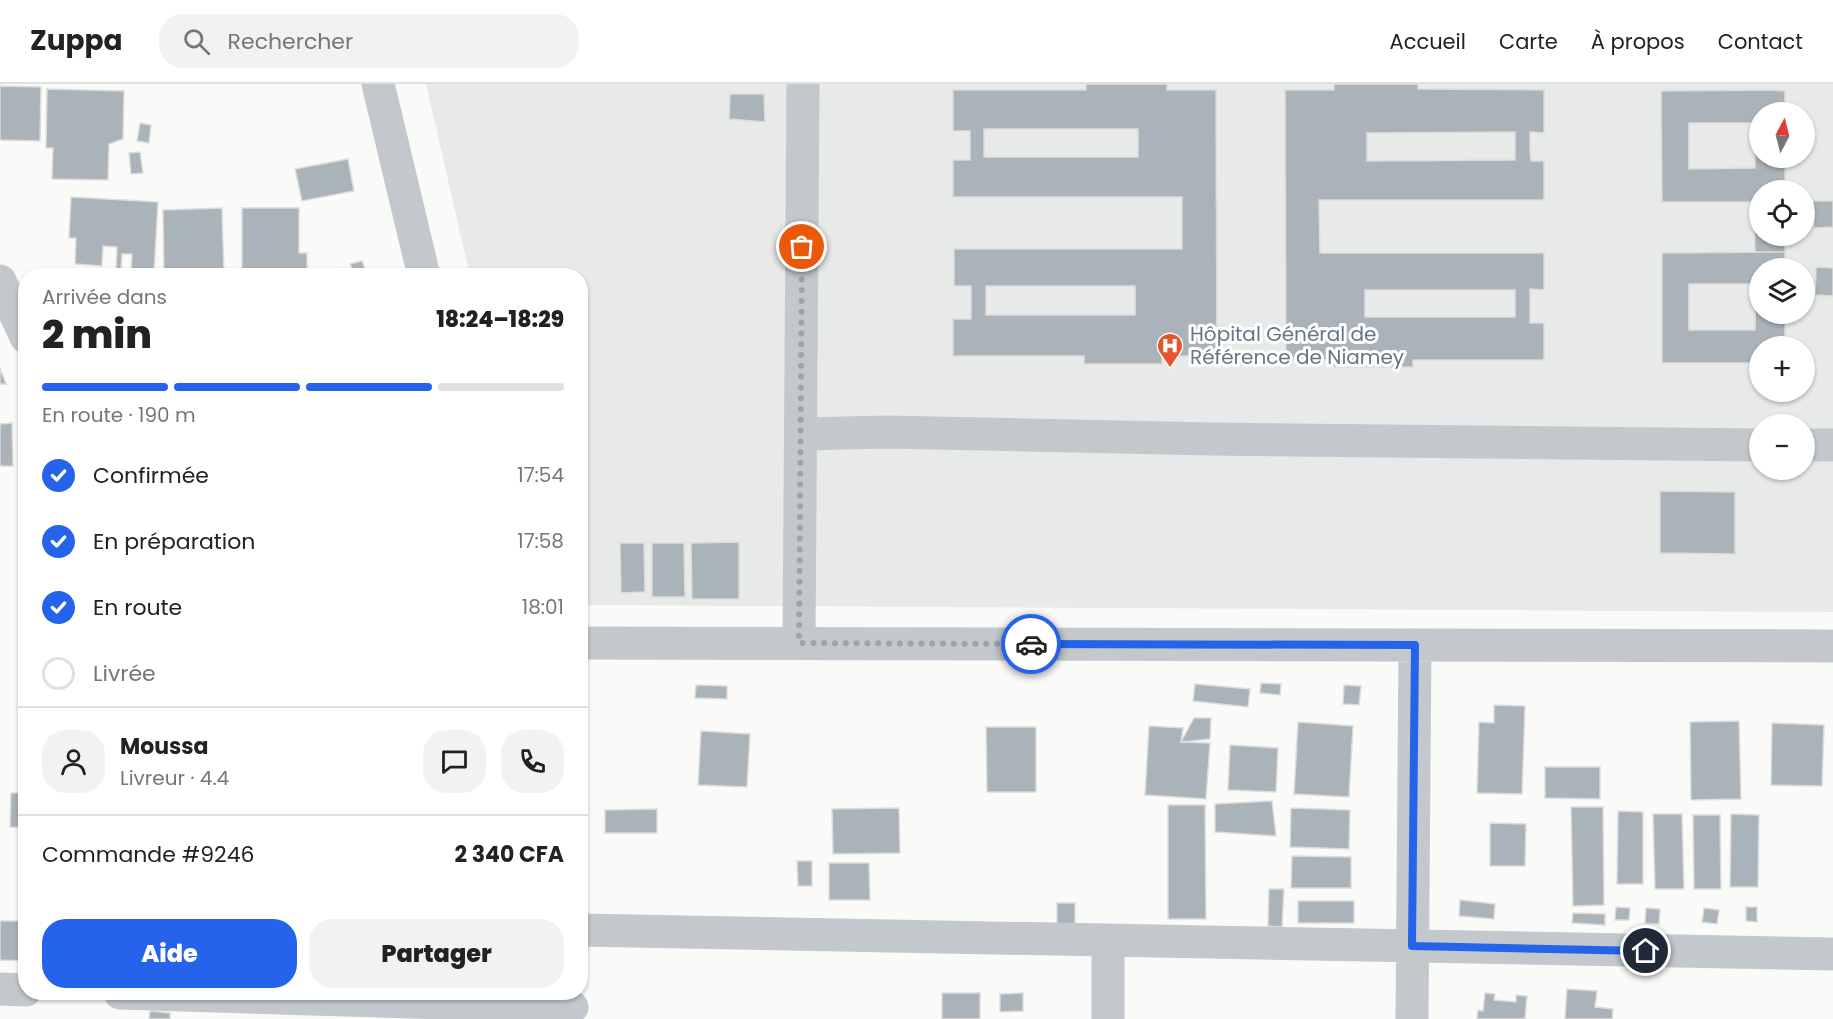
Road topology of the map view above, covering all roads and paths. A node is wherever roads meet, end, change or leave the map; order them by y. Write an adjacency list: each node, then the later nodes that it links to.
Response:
1 (378, 84): 3 (street)
2 (803, 84): 6 (street)
3 (422, 268)
4 (0, 281): 5 (street)
5 (18, 320)
6 (801, 434): 7 (street); 11 (street)
7 (1749, 445)
8 (1815, 445): 9 (street)
9 (1833, 445)
10 (588, 643): 11 (street)
11 (799, 643): 12 (street)
12 (1415, 645): 13 (street); 16 (street)
13 (1833, 646)
14 (588, 930): 15 (street)
15 (1108, 940): 16 (street); 23 (street)
16 (1412, 946): 17 (street); 24 (street)
17 (1833, 954)
18 (0, 989): 19 (street)
19 (18, 990)
20 (252, 1000): 21 (street)
21 (327, 1004): 22 (street)
22 (572, 1006)
23 (1108, 1019)
24 (1412, 1019)

